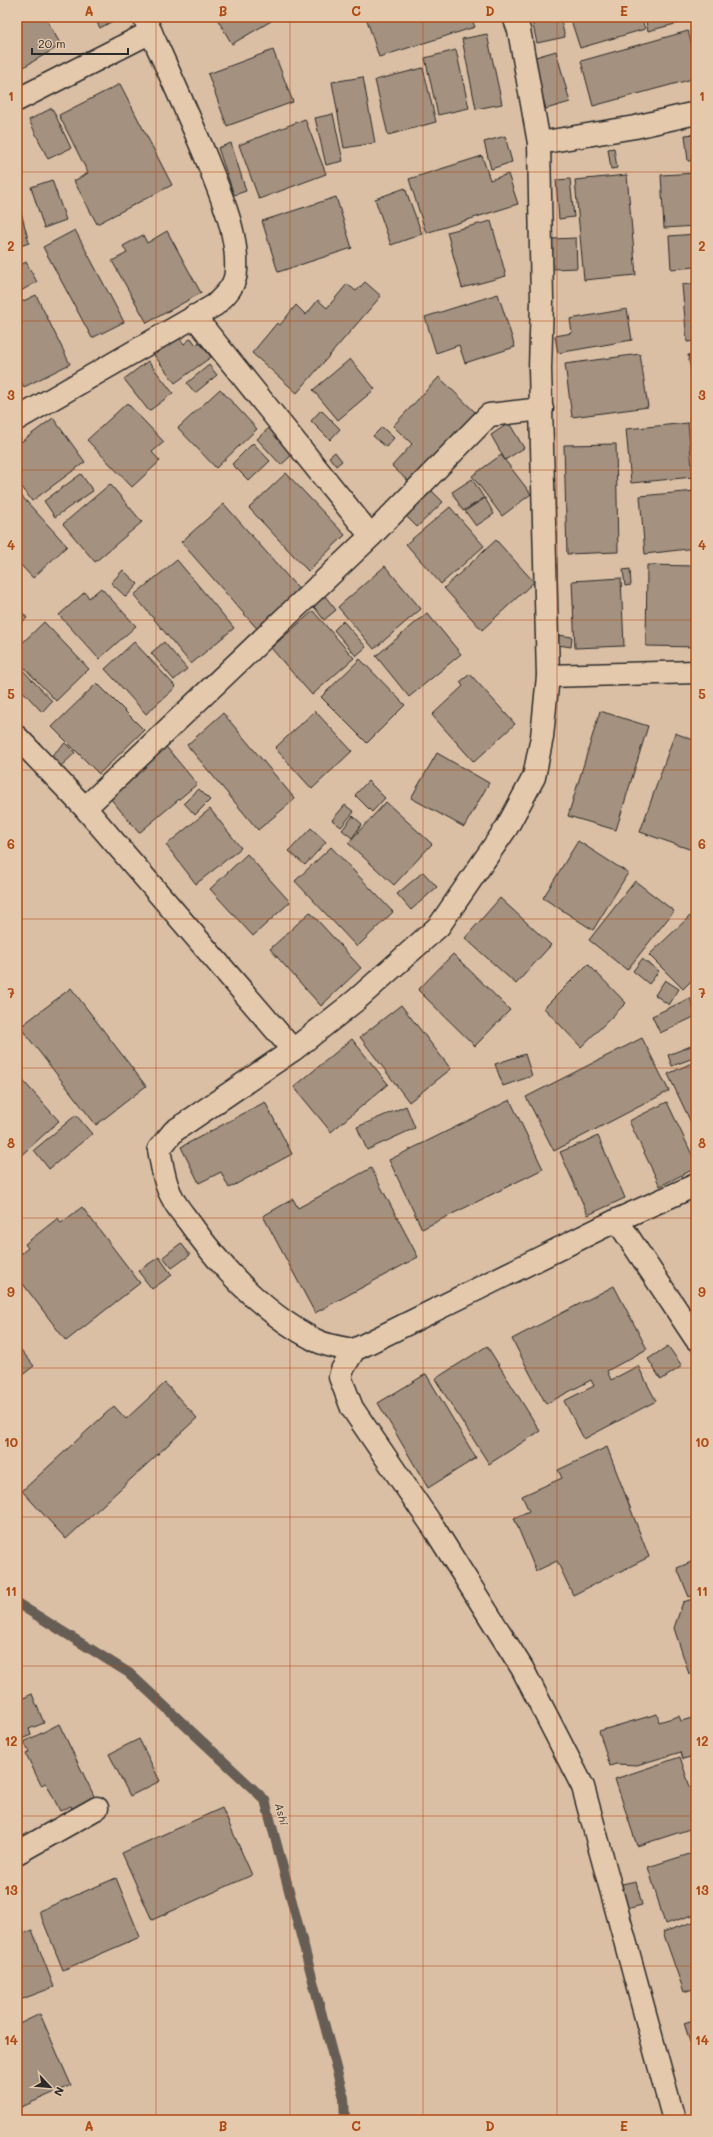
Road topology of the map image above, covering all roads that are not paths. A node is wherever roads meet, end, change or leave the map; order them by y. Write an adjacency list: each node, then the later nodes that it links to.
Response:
1 (514, 17): 5 (street)
2 (148, 24): 3 (street); 6 (street)
3 (17, 100)
4 (696, 113): 5 (street)
5 (539, 143): 7 (street)
6 (194, 316): 8 (street); 9 (street)
7 (542, 409): 9 (street); 11 (street)
8 (17, 419)
9 (371, 536): 13 (street)
10 (696, 672): 11 (street)
11 (548, 676): 14 (street)
12 (17, 737): 13 (street)
13 (84, 808): 14 (street)
14 (293, 1050): 18 (street)
15 (696, 1185): 16 (street)
16 (617, 1220): 17 (street); 18 (street)
17 (696, 1339)
18 (354, 1350): 21 (street)
19 (97, 1808): 20 (street)
20 (17, 1853)
21 (674, 2120)

